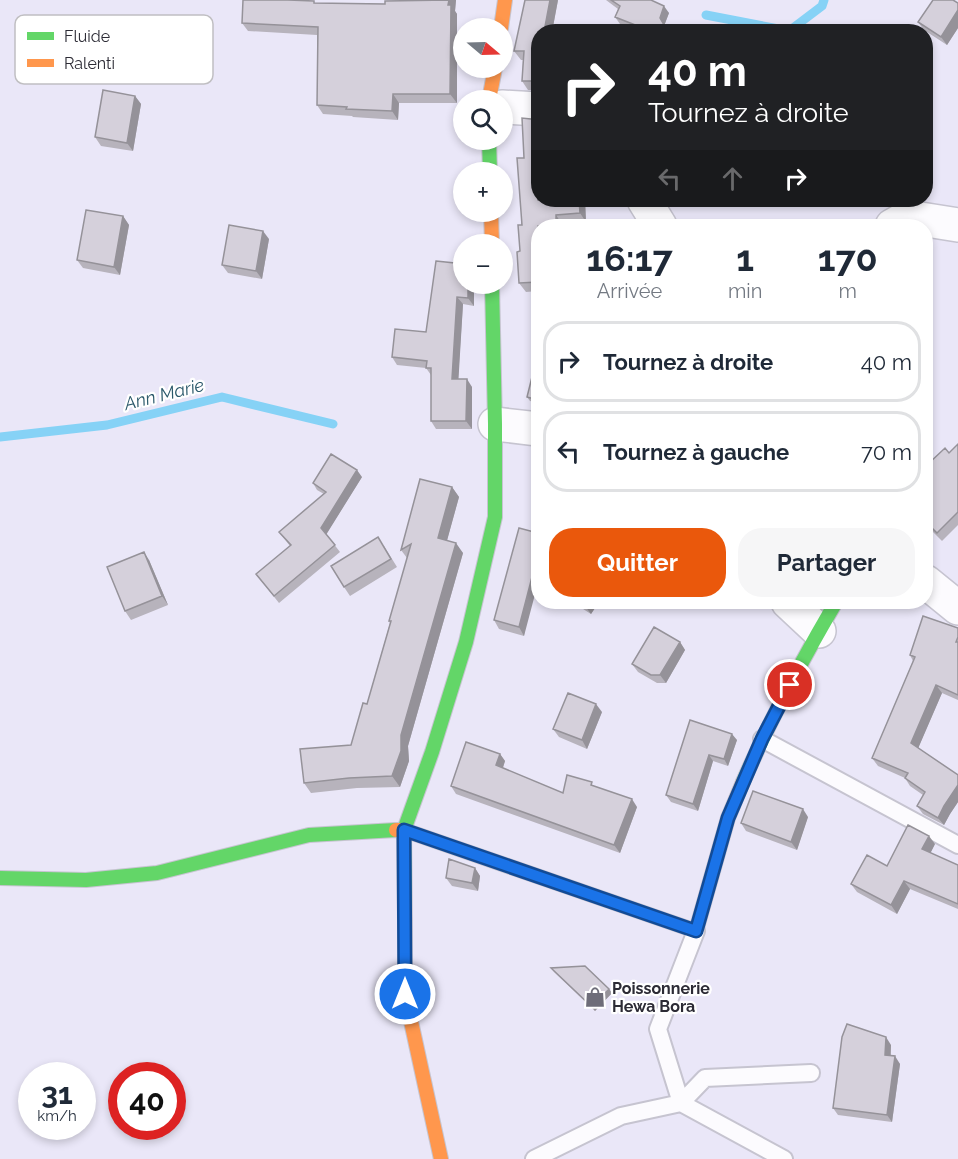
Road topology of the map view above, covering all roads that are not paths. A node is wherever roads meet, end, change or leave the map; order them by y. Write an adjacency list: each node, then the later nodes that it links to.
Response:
1 (505, 0): 2 (street)
2 (502, 18)
3 (513, 108): 4 (street)
4 (531, 109)
5 (904, 219): 6 (street)
6 (920, 219)
7 (933, 221): 8 (street)
8 (958, 225)
9 (492, 294): 10 (street)
10 (495, 424): 11 (street); 16 (street)
11 (531, 428)
12 (795, 609): 14 (street)
13 (832, 609): 14 (street)
14 (819, 631): 15 (street)
15 (762, 739): 17 (lane); 19 (street)
16 (404, 830): 18 (street); 19 (street); 22 (street)
17 (958, 845)
18 (0, 878)
19 (696, 931): 21 (lane)
20 (811, 1073): 21 (lane)
21 (681, 1103): 23 (lane); 24 (lane)
22 (441, 1159)
23 (534, 1159)
24 (784, 1159)

